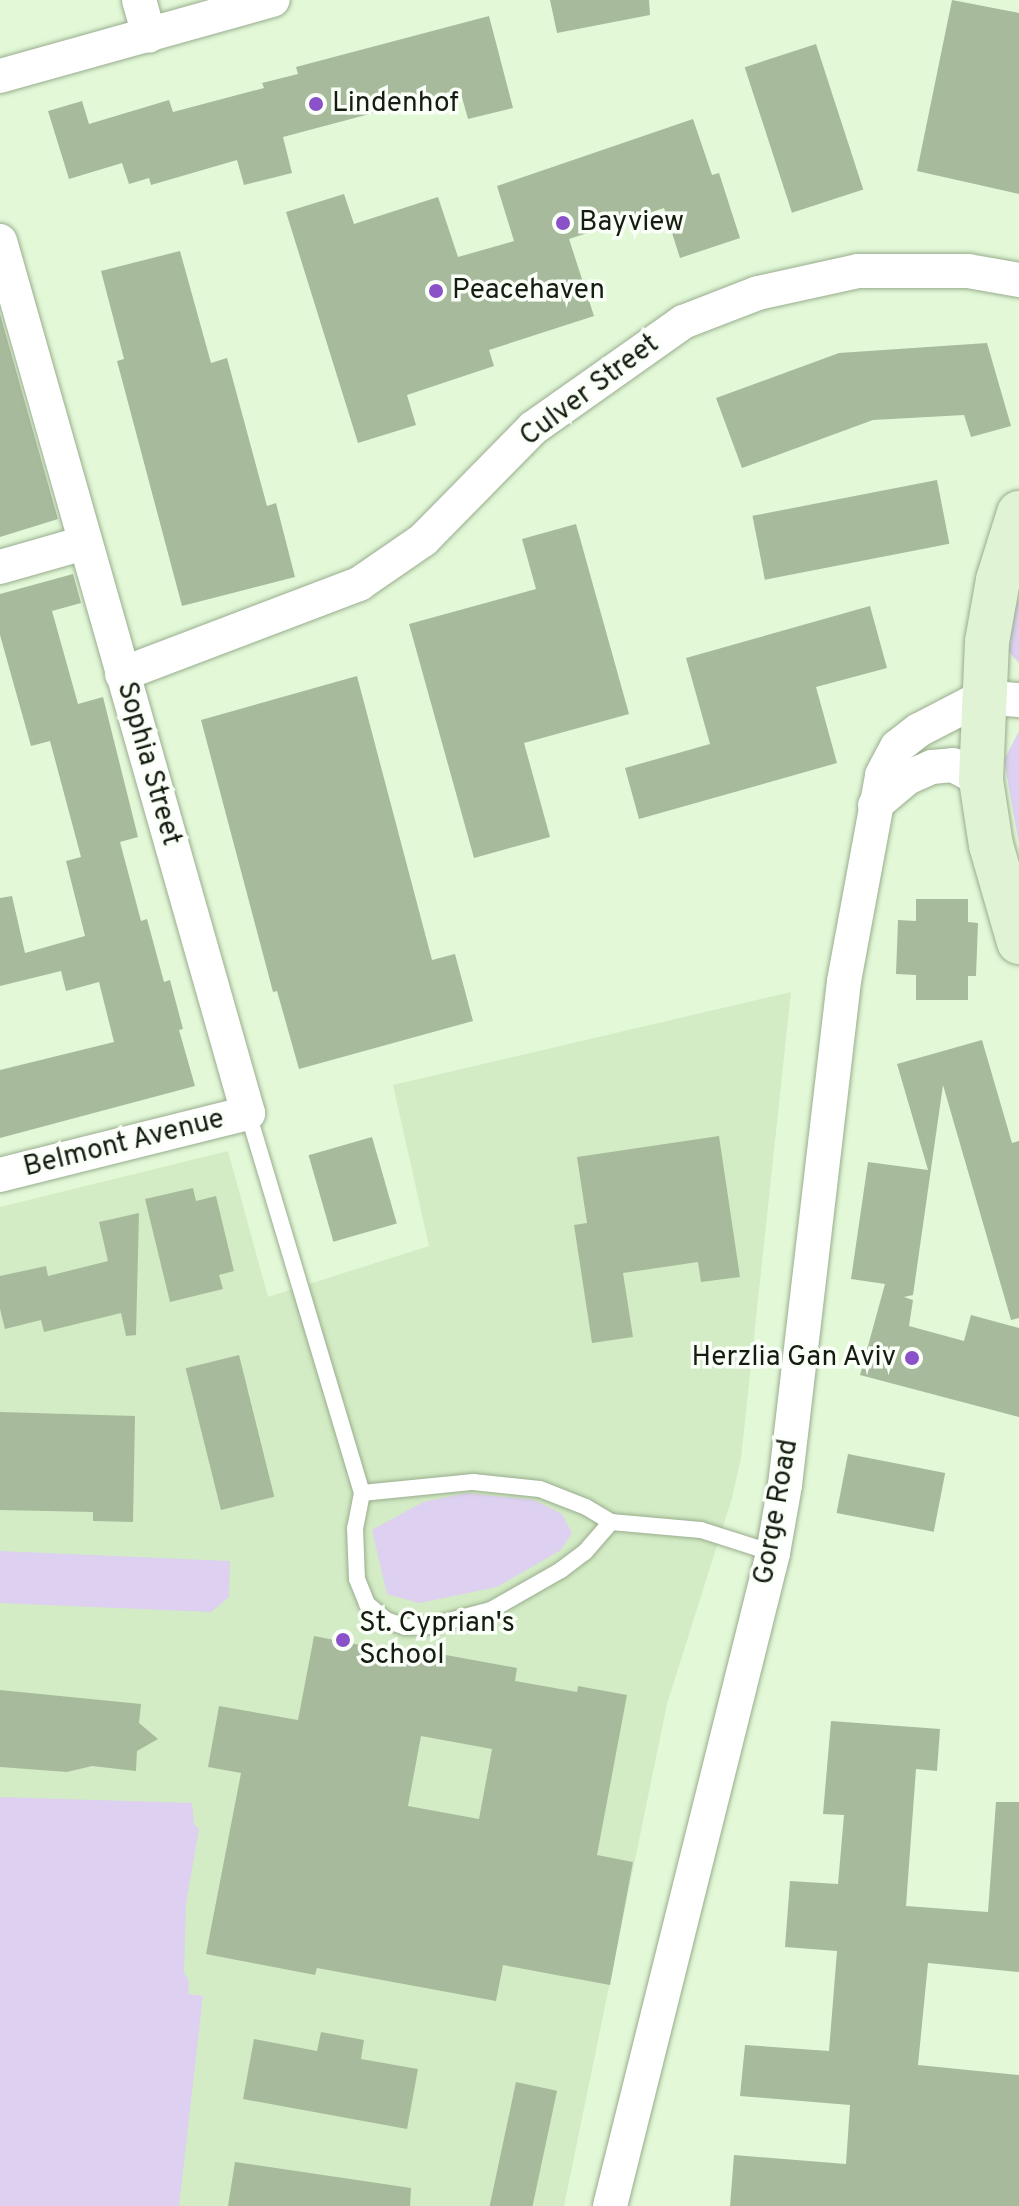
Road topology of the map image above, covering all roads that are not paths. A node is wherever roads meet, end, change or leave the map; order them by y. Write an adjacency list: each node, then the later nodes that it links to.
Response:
1 (139, 0): 3 (street)
2 (273, 0): 3 (street)
3 (149, 36): 4 (street)
4 (0, 76)
5 (0, 241): 8 (street, Sophia Street)
6 (1019, 280): 10 (street, Culver Street)
7 (1019, 513): 11 (street)
8 (84, 543): 9 (street); 10 (street, Sophia Street)
9 (0, 567)
10 (122, 674): 15 (street, Sophia Street)
11 (1001, 698): 12 (street); 13 (street, Gorge Road)
12 (981, 780): 13 (street); 14 (street)
13 (875, 805): 19 (street, Gorge Road)
14 (1019, 942)
15 (248, 1113): 16 (street, Belmont Avenue); 17 (lane, Sophia Street)
16 (0, 1175)
17 (362, 1493): 18 (lane); 18 (lane)
18 (611, 1522): 19 (lane)
19 (773, 1553): 20 (street, Gorge Road)
20 (610, 2206)

